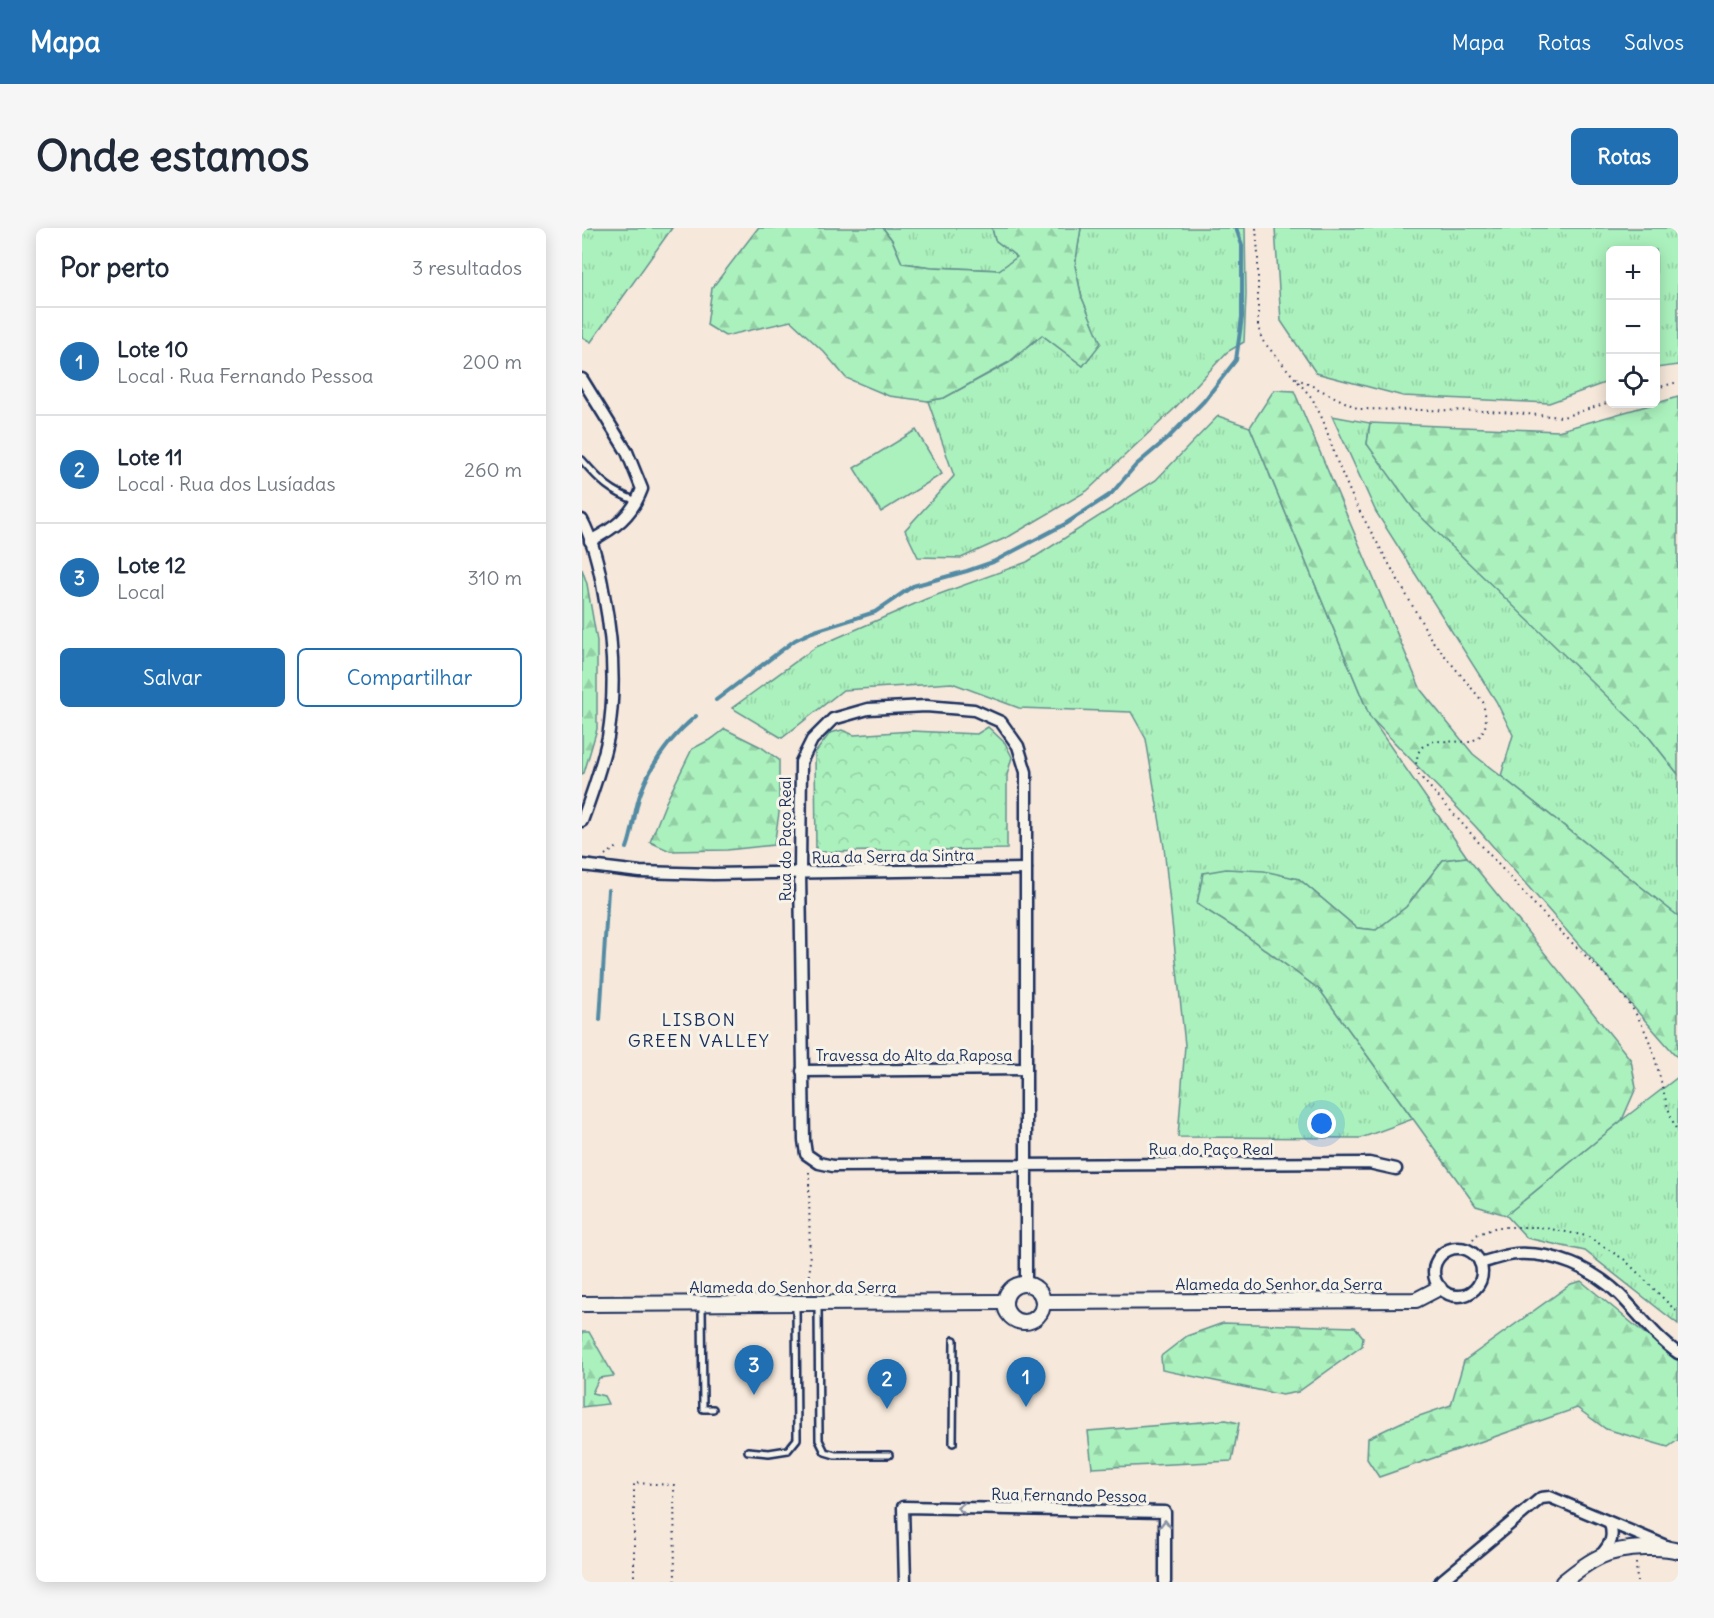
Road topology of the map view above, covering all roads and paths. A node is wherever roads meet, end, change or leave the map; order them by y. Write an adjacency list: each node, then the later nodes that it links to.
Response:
1 (1256, 228): 2 (path)
2 (1294, 378): 6 (path); 17 (path)
3 (582, 379): 8 (street)
4 (1678, 382): 5 (path)
5 (1660, 387)
6 (1606, 404)
7 (582, 460): 8 (lane)
8 (638, 501): 10 (street)
9 (582, 520): 10 (street)
10 (590, 542): 11 (street)
11 (582, 821)
12 (582, 864): 14 (street, Rua da Serra da Sintra)
13 (1026, 868): 14 (street, Rua da Serra da Sintra); 14 (street, Rua do Paço Real); 15 (street, Rua do Paço Real)
14 (800, 872): 16 (street, Rua do Paço Real)
15 (1026, 1070): 16 (street, Travessa do Alto da Raposa); 19 (street, Rua do Paço Real)
16 (802, 1071): 18 (street, Rua do Paço Real)
17 (1678, 1133)
18 (812, 1158): 19 (street, Rua do Paço Real); 27 (path)
19 (1026, 1165): 20 (street, Rua do Paço Real); 23 (street, Rua do Paço Real)
20 (1396, 1169)
21 (1466, 1250): 22 (street); 24 (street); 30 (path)
22 (1480, 1263): 24 (street); 32 (street)
23 (1026, 1283): 25 (street); 26 (street)
24 (1439, 1288): 26 (street, Alameda do Senhor da Serra)
25 (1005, 1302): 26 (street); 27 (street, Alameda do Senhor da Serra)
26 (1044, 1302)
27 (808, 1303): 29 (street, Alameda do Senhor da Serra); 35 (lane); 37 (lane)
28 (582, 1304): 29 (street, Alameda do Senhor da Serra)
29 (702, 1304): 33 (lane)
30 (1678, 1314)
31 (954, 1340): 36 (lane)
32 (1678, 1353)
33 (713, 1409)
34 (826, 1413): 35 (lane)
35 (819, 1414): 38 (lane)
36 (953, 1443)
37 (748, 1451)
38 (889, 1455)
39 (1610, 1523): 41 (street); 42 (street); 47 (street)
40 (1635, 1548): 41 (street); 42 (street); 49 (path)
41 (1674, 1550)
42 (1602, 1554): 48 (street)
43 (634, 1582): 44 (path)
44 (675, 1582)
45 (905, 1582): 46 (street, Rua Fernando Pessoa, one-way to 45)
46 (1165, 1582)
47 (1440, 1582)
48 (1563, 1582)
49 (1637, 1582)

